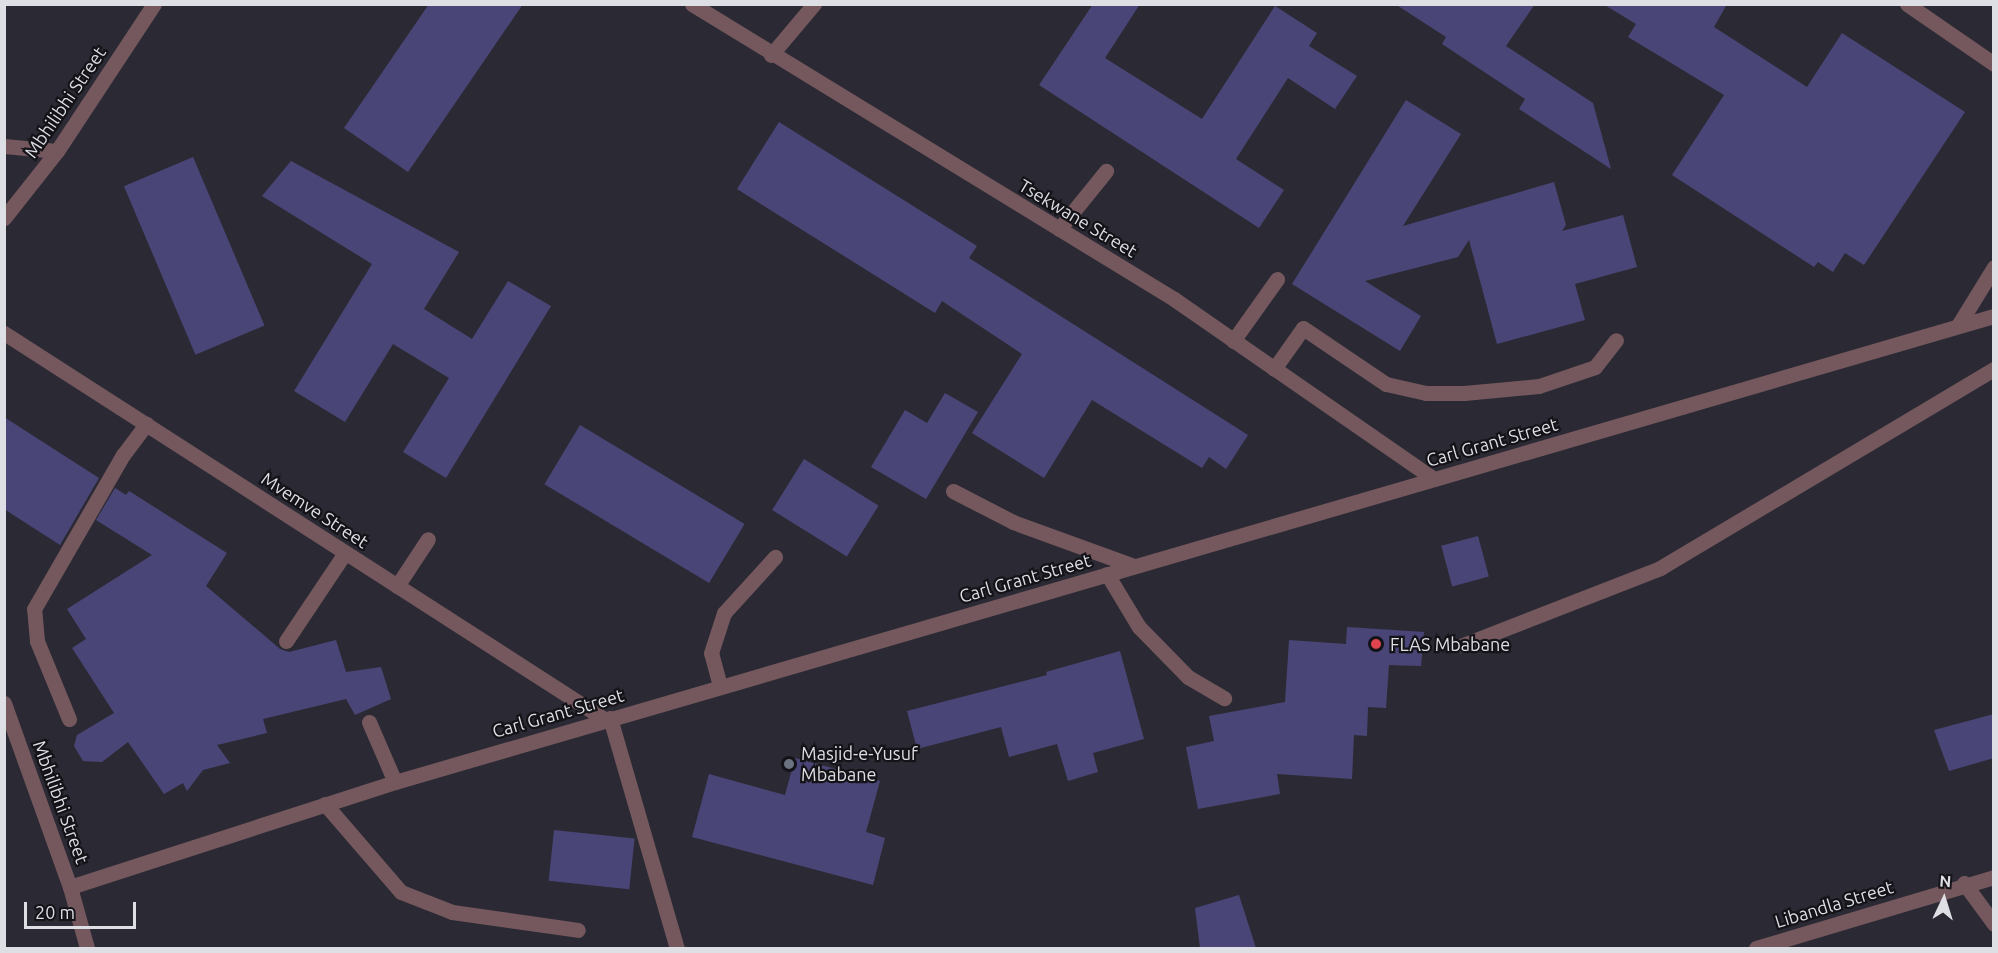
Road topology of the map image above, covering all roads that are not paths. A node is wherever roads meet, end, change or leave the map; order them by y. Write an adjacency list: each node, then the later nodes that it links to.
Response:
1 (154, 4): 8 (street, Mbhilibhi Street)
2 (692, 4): 5 (street, Tsekwane Street)
3 (814, 4): 5 (street)
4 (1907, 4): 6 (street)
5 (771, 55): 11 (street, Tsekwane Street)
6 (1994, 64)
7 (4, 146): 8 (street)
8 (57, 151): 10 (street, Mbhilibhi Street)
9 (1106, 171): 11 (street)
10 (4, 218)
11 (1059, 229): 18 (street, Tsekwane Street)
12 (1994, 267): 15 (street)
13 (1277, 279): 18 (street)
14 (1994, 316): 15 (street, Carl Grant Street)
15 (1959, 324): 22 (street, Carl Grant Street)
16 (4, 333): 21 (street, Mvemve Street)
17 (1616, 340): 19 (street)
18 (1233, 341): 19 (street, Tsekwane Street)
19 (1274, 369): 22 (street, Tsekwane Street)
20 (1994, 369): 31 (street)
21 (146, 424): 25 (street, Mvemve Street); 35 (street)
22 (1434, 479): 27 (street, Carl Grant Street)
23 (953, 491): 27 (street)
24 (428, 539): 29 (street)
25 (345, 553): 29 (street, Mvemve Street); 30 (street)
26 (775, 557): 32 (street)
27 (1134, 566): 28 (street, Carl Grant Street)
28 (1107, 574): 32 (street, Carl Grant Street); 33 (street)
29 (397, 586): 36 (street, Mvemve Street)
30 (286, 641)
31 (1464, 645)
32 (720, 687): 36 (street, Carl Grant Street)
33 (1224, 698)
34 (4, 703): 42 (street, Mbhilibhi Street)
35 (69, 719)
36 (608, 719): 38 (street, Carl Grant Street); 46 (street)
37 (369, 722): 38 (street)
38 (395, 782): 39 (street, Carl Grant Street)
39 (326, 804): 42 (street, Carl Grant Street); 44 (street)
40 (1994, 877): 41 (street, Libandla Street)
41 (1964, 883): 43 (street); 47 (street, Libandla Street)
42 (70, 887): 45 (street, Mbhilibhi Street)
43 (1994, 924)
44 (578, 930)
45 (87, 948)
46 (676, 948)
47 (1756, 948)

